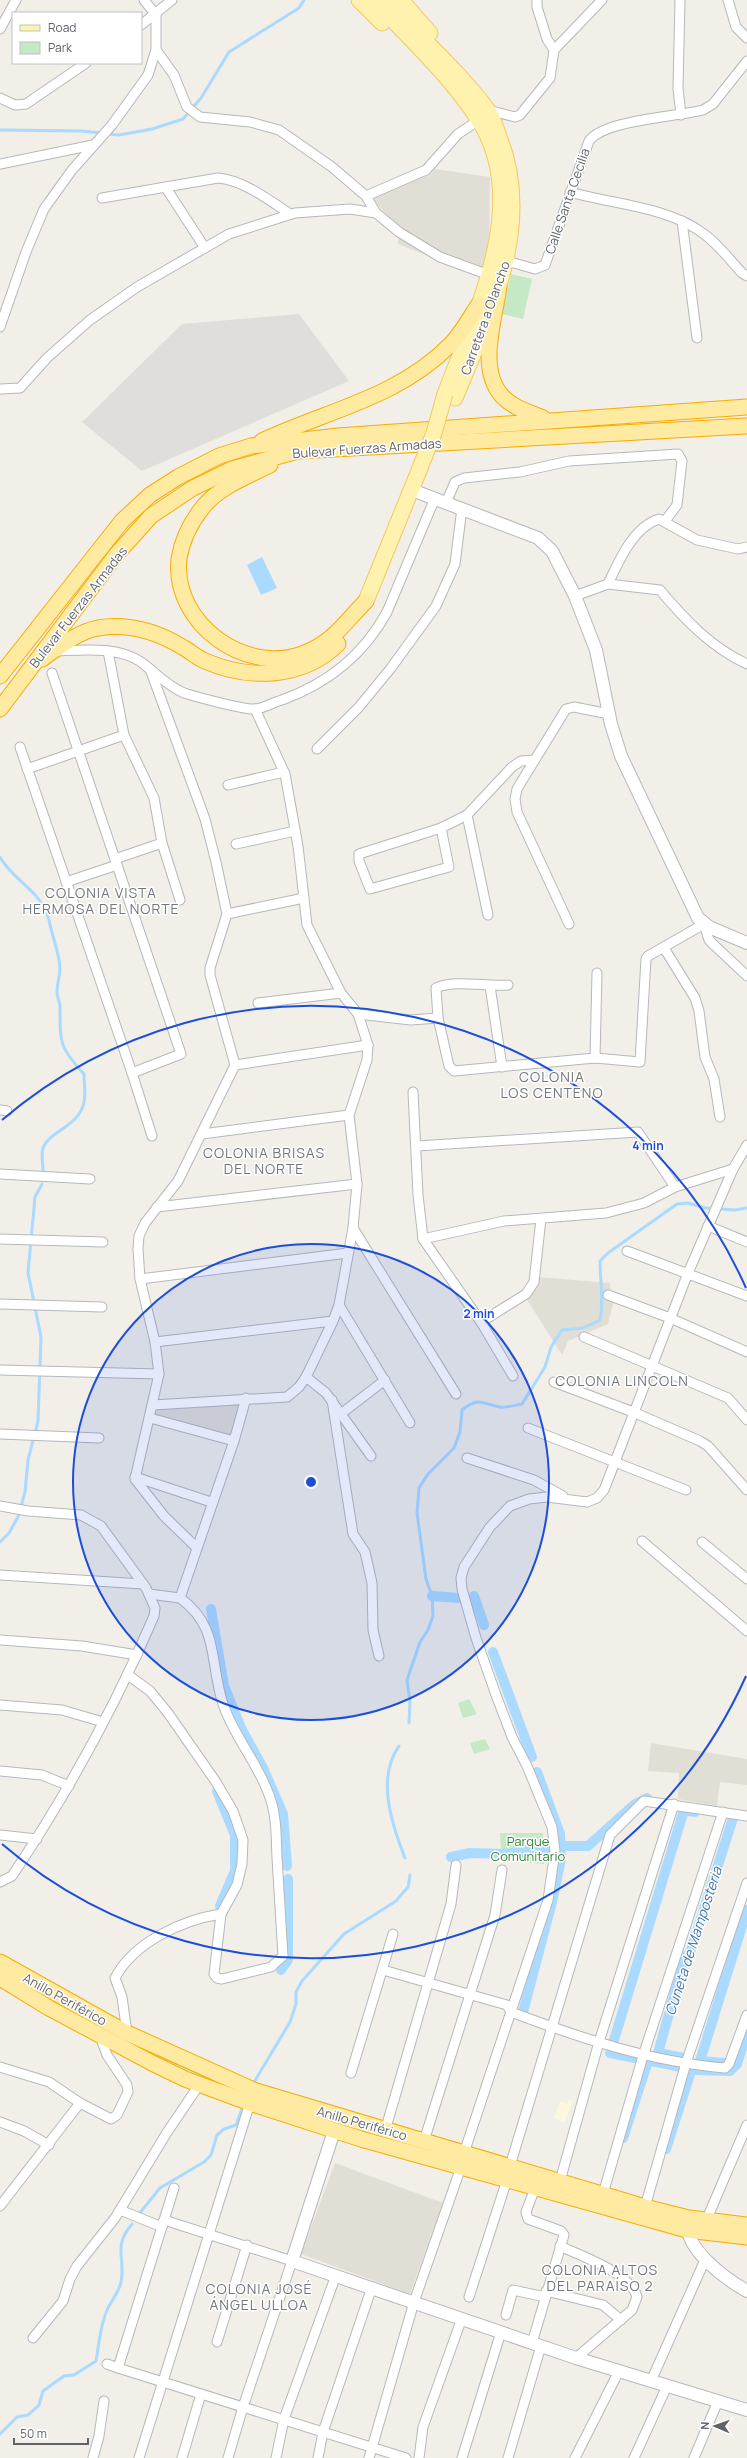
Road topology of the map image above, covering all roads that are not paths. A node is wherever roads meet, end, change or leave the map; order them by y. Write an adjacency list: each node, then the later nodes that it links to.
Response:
1 (16, 0): 15 (street)
2 (144, 0): 12 (street)
3 (172, 0): 12 (street)
4 (359, 0): 21 (main road)
5 (374, 0): 14 (main road, Carretera a Olancho)
6 (386, 0): 14 (main road, Carretera a Olancho)
7 (401, 0): 21 (main road)
8 (536, 0): 18 (street)
9 (602, 0): 18 (street)
10 (680, 0): 24 (street)
11 (728, 0): 16 (street)
12 (156, 15): 13 (street); 17 (street)
13 (142, 24)
14 (403, 25): 21 (main road, Carretera a Olancho)
15 (0, 29)
16 (747, 38)
17 (156, 50): 25 (street); 29 (street)
18 (554, 50): 23 (street)
19 (747, 62): 24 (street, Calle Santa Cecilia)
20 (85, 64): 22 (street)
21 (448, 70): 23 (main road, Carretera a Olancho)
22 (0, 98)
23 (484, 115): 29 (street); 35 (main road, Carretera a Olancho); 37 (main road, Carretera a Olancho)
24 (682, 116): 28 (street, Calle Santa Cecilia)
25 (93, 145): 26 (street); 39 (street)
26 (0, 164)
27 (166, 188): 30 (street); 32 (street); 34 (street)
28 (570, 192): 33 (street); 35 (street, Calle Santa Cecilia)
29 (366, 196): 31 (street)
30 (102, 198)
31 (376, 213): 32 (street); 37 (street)
32 (290, 214): 34 (street)
33 (682, 221): 36 (street); 40 (street)
34 (205, 248): 41 (street)
35 (507, 261): 37 (main road, Carretera a Olancho)
36 (747, 276)
37 (494, 280): 38 (main road, Carretera a Olancho); 42 (main road, Carretera a Olancho); 44 (highway)
38 (479, 304): 42 (main road, Carretera a Olancho); 46 (highway)
39 (0, 327)
40 (697, 338)
41 (0, 389)
42 (450, 396): 48 (main road, Carretera a Olancho, bridge)
43 (747, 408): 44 (highway, Bulevar Fuerzas Armadas)
44 (548, 420): 46 (highway, Bulevar Fuerzas Armadas)
45 (747, 426): 47 (highway, Bulevar Fuerzas Armadas)
46 (251, 446): 62 (highway, Bulevar Fuerzas Armadas)
47 (298, 451): 55 (highway); 59 (highway, Bulevar Fuerzas Armadas)
48 (412, 490): 49 (street); 55 (main road, Carretera a Olancho)
49 (441, 500): 50 (street); 51 (street); 64 (street)
50 (462, 508): 54 (street); 68 (street)
51 (665, 521): 52 (street); 53 (street)
52 (747, 547)
53 (608, 584): 54 (street); 58 (street)
54 (575, 596): 65 (street)
55 (366, 601): 56 (highway)
56 (54, 651): 57 (street); 59 (highway)
57 (108, 651): 60 (street); 66 (street)
58 (747, 664)
59 (31, 666): 63 (highway, Bulevar Fuerzas Armadas)
60 (150, 669): 64 (street); 83 (street)
61 (52, 673): 69 (street)
62 (0, 676)
63 (0, 709)
64 (255, 709): 72 (street)
65 (609, 714): 70 (street); 86 (street)
66 (124, 735): 69 (street); 77 (street)
67 (20, 747): 71 (street)
68 (317, 749)
69 (78, 752): 71 (street); 79 (street)
70 (534, 760): 74 (street); 85 (street)
71 (27, 770): 80 (street)
72 (284, 772): 73 (street); 76 (street)
73 (228, 785)
74 (467, 815): 75 (street); 84 (street)
75 (441, 828): 75 (street)
76 (295, 831): 78 (street); 81 (street)
77 (162, 843): 79 (street); 82 (street)
78 (236, 844)
79 (116, 862): 80 (street); 101 (street)
80 (66, 882): 101 (street)
81 (304, 898): 83 (street); 93 (street)
82 (180, 900)
83 (226, 914): 99 (street)
84 (488, 914)
85 (569, 924)
86 (704, 924): 87 (street); 88 (street); 90 (street)
87 (747, 943)
88 (664, 948): 98 (street); 104 (street)
89 (597, 973): 98 (street)
90 (747, 976)
91 (508, 985): 92 (street)
92 (490, 986): 96 (street); 100 (street)
93 (341, 993): 94 (street); 95 (street)
94 (258, 1003)
95 (358, 1014): 96 (street); 97 (street)
96 (438, 1018): 100 (street)
97 (368, 1045): 99 (street); 103 (street)
98 (595, 1058): 100 (street)
99 (235, 1065): 105 (street)
100 (502, 1067)
101 (132, 1073): 106 (street)
102 (413, 1092): 108 (street)
103 (349, 1115): 105 (street); 112 (street)
104 (720, 1117)
105 (202, 1134): 114 (street)
106 (152, 1136)
107 (747, 1145): 109 (street)
108 (417, 1146): 113 (street); 119 (street)
109 (733, 1169): 113 (street); 116 (street)
110 (0, 1174): 111 (street)
111 (90, 1179)
112 (357, 1184): 114 (street); 117 (street)
113 (674, 1187): 115 (street)
114 (157, 1207): 125 (street)
115 (542, 1219): 119 (street); 133 (street)
116 (710, 1223): 121 (street); 124 (street)
117 (353, 1228): 123 (street); 144 (street)
118 (0, 1239): 120 (street)
119 (423, 1239): 133 (street)
120 (103, 1242)
121 (747, 1242)
122 (627, 1251): 124 (street)
123 (348, 1253): 125 (street); 129 (street)
124 (688, 1273): 127 (street); 131 (street)
125 (140, 1279): 135 (street)
126 (608, 1295): 131 (street)
127 (747, 1296)
128 (0, 1304): 130 (street)
129 (338, 1305): 132 (street); 142 (street)
130 (102, 1307)
131 (670, 1318): 136 (street); 137 (street)
132 (333, 1321): 135 (street); 140 (street)
133 (481, 1322): 141 (street)
134 (584, 1337): 137 (street)
135 (155, 1342): 139 (street)
136 (747, 1352)
137 (651, 1365): 148 (street); 151 (street)
138 (0, 1370): 139 (street)
139 (159, 1374): 147 (street)
140 (306, 1376): 145 (street); 146 (street)
141 (513, 1376)
142 (385, 1380): 149 (street); 152 (street)
143 (554, 1382): 148 (street)
144 (456, 1394)
145 (246, 1398): 147 (street); 156 (street)
146 (332, 1400): 149 (street); 177 (street)
147 (153, 1405): 150 (street)
148 (633, 1412): 159 (street); 162 (street)
149 (342, 1413): 157 (street)
150 (150, 1418): 156 (street); 160 (street)
151 (747, 1420)
152 (410, 1423)
153 (528, 1428): 159 (street)
154 (0, 1434): 155 (street)
155 (99, 1438)
156 (234, 1441): 164 (street)
157 (372, 1456)
158 (467, 1458): 163 (street)
159 (614, 1461): 161 (street); 163 (street)
160 (135, 1478): 164 (street); 168 (street)
161 (686, 1490)
162 (747, 1490)
163 (566, 1498): 199 (street)
164 (211, 1502): 168 (street)
165 (0, 1506): 171 (street)
166 (642, 1541): 174 (street)
167 (702, 1542): 170 (street)
168 (197, 1548): 173 (street)
169 (0, 1575): 171 (street)
170 (747, 1580)
171 (143, 1584): 172 (street)
172 (149, 1594): 173 (street); 176 (street)
173 (180, 1598): 192 (street)
174 (747, 1631)
175 (0, 1640): 176 (street)
176 (137, 1655): 178 (street)
177 (379, 1656)
178 (128, 1675): 180 (street); 192 (street)
179 (0, 1705): 180 (street)
180 (103, 1722): 182 (street)
181 (0, 1772): 182 (street)
182 (69, 1786): 187 (street)
183 (674, 1804): 184 (street); 201 (street); 204 (street)
184 (723, 1813): 185 (street); 205 (street)
185 (747, 1816)
186 (0, 1835): 187 (street)
187 (37, 1839): 190 (street)
188 (456, 1865): 197 (street)
189 (502, 1870): 198 (street)
190 (0, 1882)
191 (747, 1883): 207 (street)
192 (221, 1914): 202 (street)
193 (393, 1934): 195 (street)
194 (0, 1962): 202 (highway, Anillo Periférico)
195 (383, 1970): 197 (street); 208 (street)
196 (0, 1978): 203 (highway, Anillo Periférico)
197 (428, 1983): 198 (street); 215 (street)
198 (469, 1994): 199 (street); 216 (street)
199 (511, 2012): 201 (street); 218 (street)
200 (747, 2015): 207 (street)
201 (553, 2028): 204 (street); 219 (street)
202 (126, 2033): 215 (highway, Anillo Periférico)
203 (100, 2036): 209 (highway, Anillo Periférico); 210 (street)
204 (598, 2042): 205 (street); 220 (street)
205 (642, 2058): 207 (street); 223 (street)
206 (0, 2068): 210 (street)
207 (685, 2068): 225 (street)
208 (351, 2073)
209 (200, 2085): 211 (highway, Anillo Periférico); 226 (street)
210 (80, 2103): 217 (street)
211 (250, 2103): 214 (highway, Anillo Periférico); 231 (street)
212 (0, 2122): 217 (street)
213 (747, 2125): 227 (street)
214 (334, 2131): 218 (highway, Anillo Periférico); 236 (street)
215 (385, 2131): 216 (highway, Anillo Periférico)
216 (424, 2141): 218 (highway, Anillo Periférico)
217 (49, 2145): 224 (street)
218 (463, 2160): 219 (highway, Anillo Periférico); 242 (street)
219 (509, 2173): 220 (highway, Anillo Periférico); 222 (highway, Anillo Periférico); 241 (street)
220 (560, 2181): 223 (highway, Anillo Periférico)
221 (174, 2188): 228 (street)
222 (535, 2188): 229 (highway, Anillo Periférico); 234 (street)
223 (603, 2194): 225 (highway, Anillo Periférico)
224 (0, 2206)
225 (645, 2206): 229 (highway, Anillo Periférico)
226 (120, 2210): 228 (street); 247 (street)
227 (706, 2221): 229 (highway, Anillo Periférico); 230 (highway, Anillo Periférico)
228 (163, 2224): 231 (street); 252 (street)
229 (688, 2224): 232 (highway, Anillo Periférico); 235 (street)
230 (747, 2226)
231 (209, 2235): 233 (street); 254 (street)
232 (747, 2237)
233 (247, 2245): 236 (street); 248 (street)
234 (560, 2246): 240 (street); 245 (street)
235 (705, 2260): 239 (street); 255 (street)
236 (292, 2261): 237 (street); 260 (street)
237 (336, 2275): 238 (street); 262 (street)
238 (372, 2287): 242 (street); 263 (street)
239 (747, 2291)
240 (546, 2294): 243 (street); 245 (street); 249 (street)
241 (469, 2297)
242 (414, 2302): 244 (street); 264 (street)
243 (506, 2315)
244 (462, 2318): 246 (street); 273 (street)
245 (621, 2320): 250 (street)
246 (501, 2332): 249 (street); 274 (street)
247 (33, 2338)
248 (217, 2342)
249 (537, 2344): 250 (street); 275 (street)
250 (576, 2358): 253 (street)
251 (107, 2364): 252 (street)
252 (118, 2368): 254 (street)
253 (619, 2371): 255 (street); 276 (street)
254 (163, 2381): 257 (street); 266 (street)
255 (651, 2381): 256 (street)
256 (667, 2386): 259 (street); 277 (street)
257 (201, 2394): 260 (street); 267 (street)
258 (104, 2401): 265 (street)
259 (718, 2401): 261 (street); 278 (street)
260 (243, 2407): 262 (street); 268 (street)
261 (747, 2410)
262 (284, 2419): 263 (street); 269 (street)
263 (323, 2432): 264 (street); 270 (street)
264 (371, 2448): 271 (street); 272 (street)
265 (93, 2458)
266 (139, 2458)
267 (182, 2458)
268 (228, 2458)
269 (276, 2458)
270 (318, 2458)
271 (369, 2458)
272 (406, 2458)
273 (418, 2458)
274 (462, 2458)
275 (508, 2458)
276 (575, 2458)
277 (634, 2458)
278 (694, 2458)

